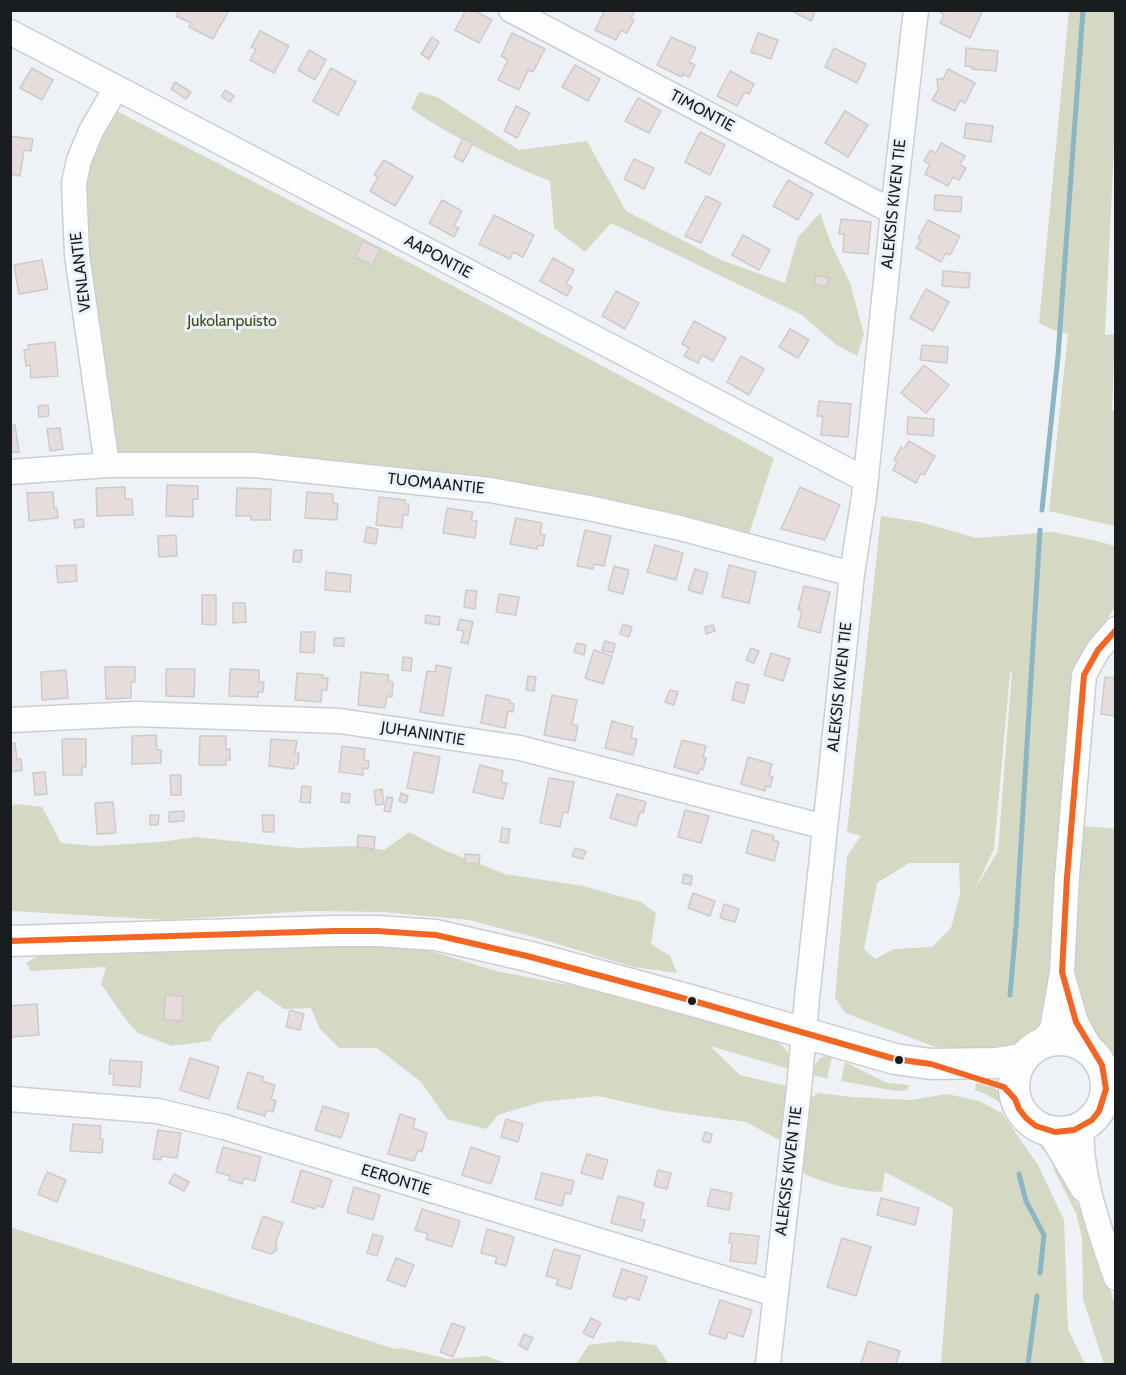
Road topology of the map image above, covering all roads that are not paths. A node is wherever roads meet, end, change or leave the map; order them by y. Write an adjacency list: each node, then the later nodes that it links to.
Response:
1 (511, 10): 5 (street, TIMONTIE)
2 (916, 10): 5 (street, ALEKSIS KIVEN TIE)
3 (10, 32): 4 (street, AAPONTIE)
4 (116, 88): 6 (street, VENLANTIE); 8 (street, AAPONTIE)
5 (893, 212): 8 (street, ALEKSIS KIVEN TIE)
6 (107, 465): 7 (street, TUOMAANTIE); 9 (street, TUOMAANTIE)
7 (10, 472)
8 (866, 480): 9 (street, ALEKSIS KIVEN TIE)
9 (852, 574): 12 (street, ALEKSIS KIVEN TIE)
10 (1116, 629): 14 (street)
11 (10, 720): 12 (street, JUHANINTIE)
12 (825, 827): 15 (street, ALEKSIS KIVEN TIE)
13 (10, 941): 15 (main road)
14 (1062, 972): 16 (street); 18 (street)
15 (804, 1033): 17 (main road); 25 (street, ALEKSIS KIVEN TIE)
16 (1030, 1051): 17 (main road); 18 (main road); 20 (main road)
17 (931, 1064): 20 (main road)
18 (1104, 1064): 21 (main road)
19 (10, 1099): 25 (street, EERONTIE)
20 (1015, 1099): 22 (main road)
21 (1099, 1113): 22 (main road); 23 (street)
22 (1046, 1130): 23 (street)
23 (1095, 1209): 24 (street)
24 (1116, 1278)
25 (775, 1294): 26 (street, ALEKSIS KIVEN TIE)
26 (768, 1365)

